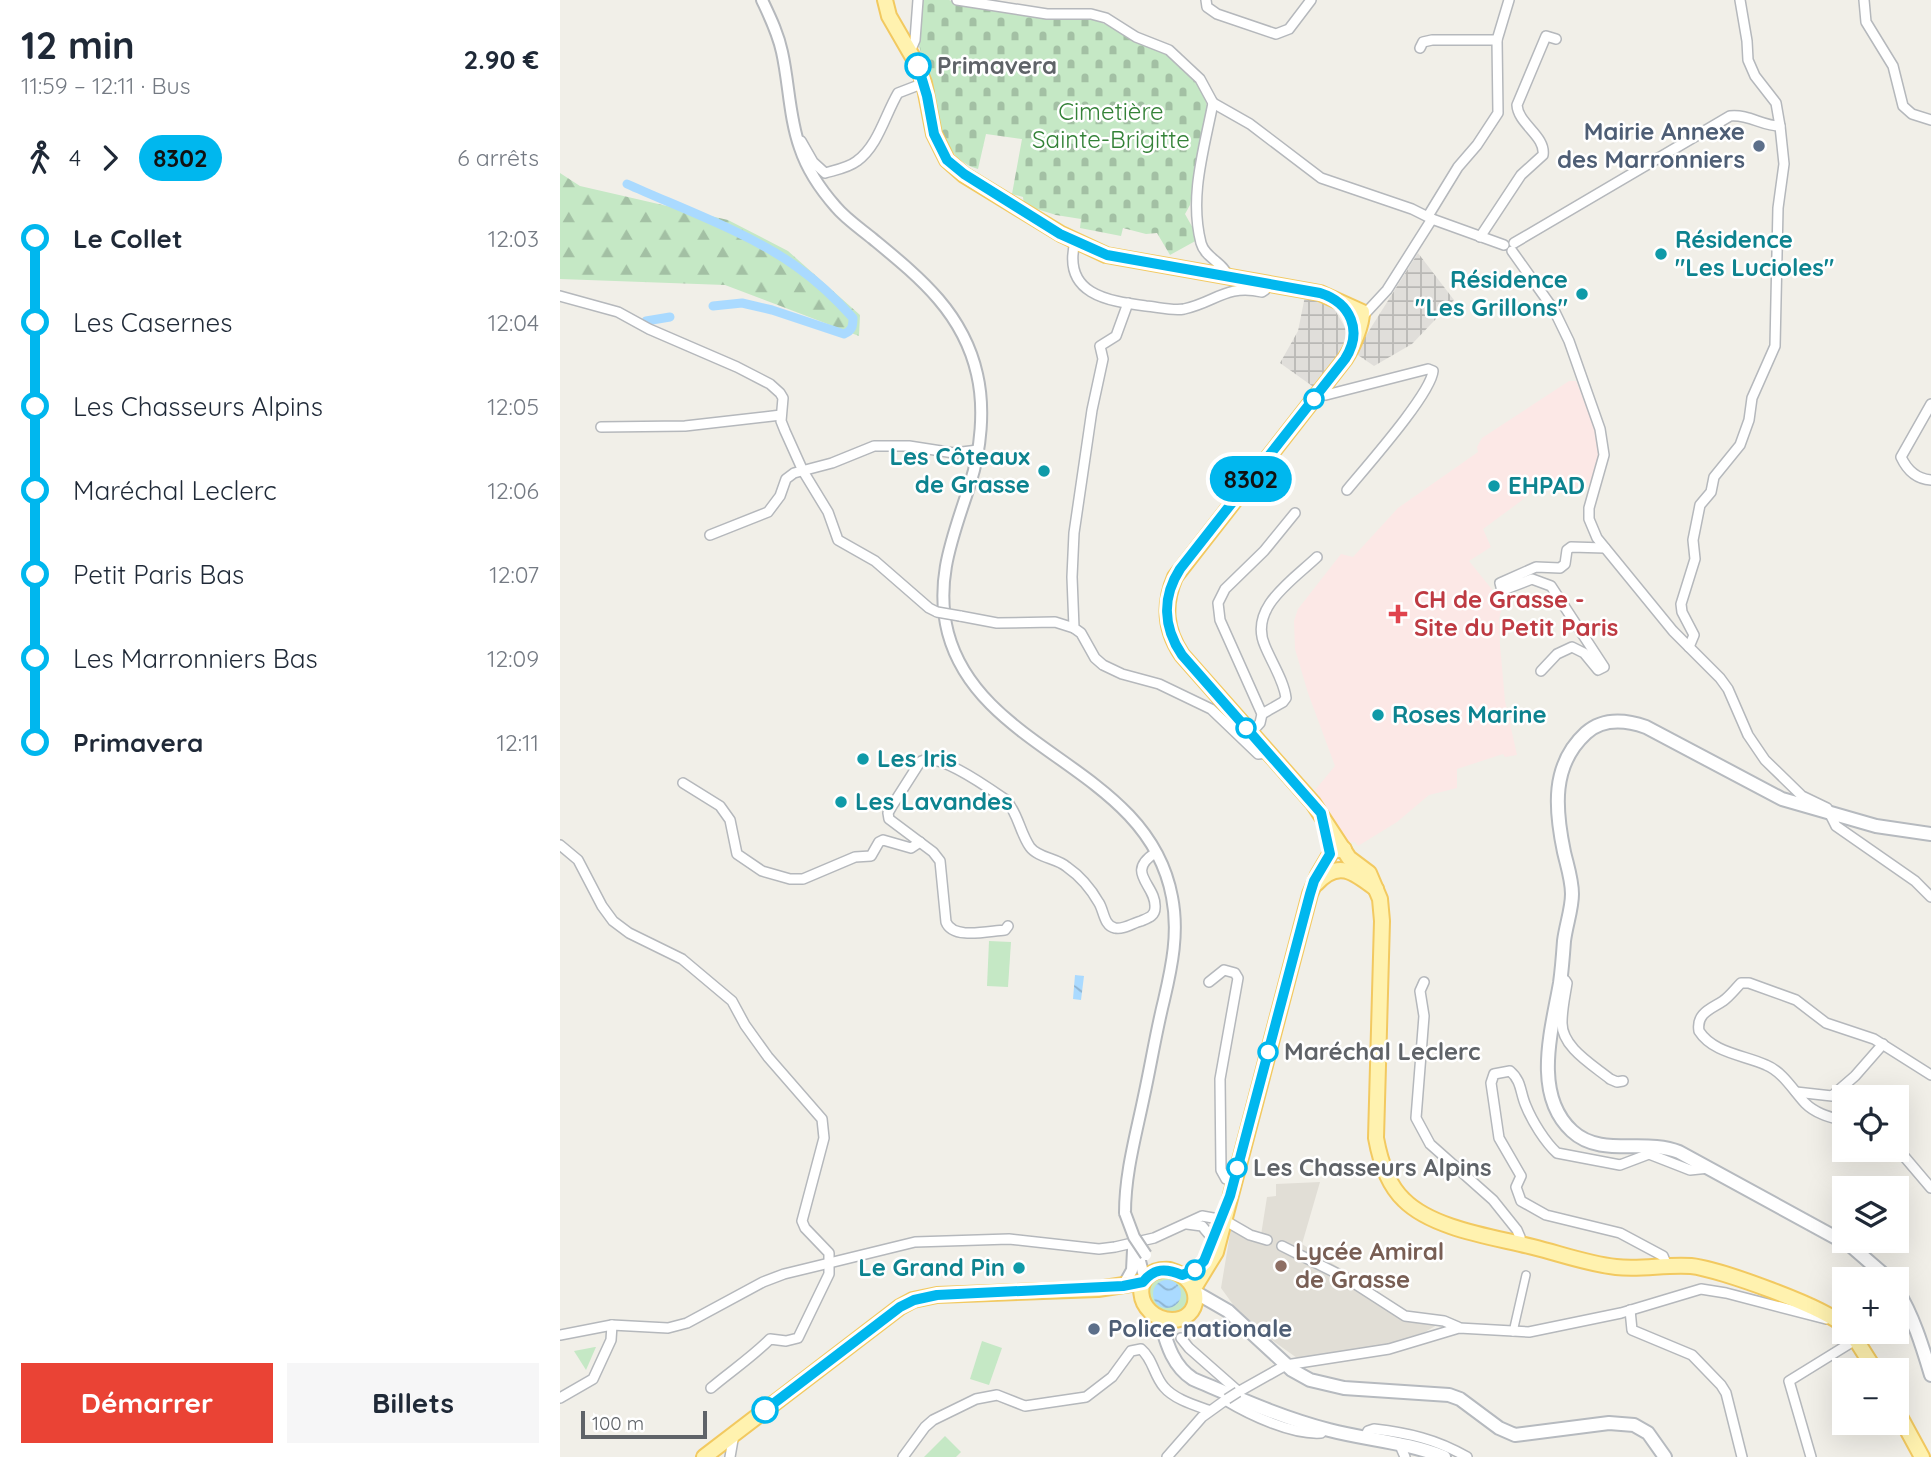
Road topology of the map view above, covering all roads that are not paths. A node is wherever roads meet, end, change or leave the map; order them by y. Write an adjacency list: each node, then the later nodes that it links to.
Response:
1 (762, 0): 19 (street)
2 (885, 0): 14 (main road)
3 (918, 0): 14 (street)
4 (957, 0): 10 (street)
5 (1206, 0): 6 (street)
6 (1311, 0)
7 (1509, 0): 12 (street)
8 (1740, 0): 18 (street)
9 (1864, 0): 17 (street)
10 (978, 2): 16 (street)
11 (1556, 39): 21 (street)
12 (1497, 40): 13 (street); 20 (street)
13 (1420, 48)
14 (910, 52): 15 (main road)
15 (924, 83): 19 (street); 22 (main road)
16 (1213, 103): 20 (street); 24 (street)
17 (1931, 120)
18 (1780, 126): 23 (street); 42 (street)
19 (796, 132): 33 (street)
20 (1430, 218): 21 (street); 28 (street)
21 (1480, 237): 23 (street)
22 (1075, 242): 24 (main road); 27 (street)
23 (1510, 247): 39 (street)
24 (1228, 276): 25 (main road)
25 (1267, 283): 27 (street); 28 (main road)
26 (560, 296): 31 (street)
27 (1128, 303): 41 (street)
28 (1356, 313): 29 (main road)
29 (1317, 395): 36 (street); 45 (main road)
30 (1931, 404): 35 (street)
31 (781, 415): 32 (street); 34 (street)
32 (601, 427)
33 (978, 450): 34 (street); 52 (street)
34 (803, 471): 38 (street); 41 (street, bridge)
35 (1931, 480)
36 (1347, 490)
37 (1295, 513): 44 (street)
38 (710, 535)
39 (1605, 548): 42 (street); 43 (street)
40 (1317, 557): 44 (street)
41 (1074, 628): 46 (street)
42 (1689, 647): 48 (street)
43 (1541, 671)
44 (1262, 714): 45 (street)
45 (1250, 734): 46 (main road)
46 (1268, 753): 53 (main road)
47 (683, 783): 50 (street)
48 (1829, 813): 49 (main road); 54 (street); 56 (main road)
49 (1931, 834)
50 (920, 842): 52 (street); 55 (street)
51 (560, 845): 76 (street)
52 (1155, 853): 68 (street)
53 (1338, 859): 67 (main road); 73 (main road)
54 (1931, 897)
55 (1007, 926)
56 (1561, 979): 61 (street); 65 (main road)
57 (1209, 982): 67 (street)
58 (1424, 982): 73 (street)
59 (1883, 1044): 60 (street); 62 (street); 62 (street)
60 (1931, 1075)
61 (1623, 1081)
62 (1796, 1092): 63 (street)
63 (1832, 1117)
64 (1909, 1162): 66 (street)
65 (1710, 1168): 77 (street); 78 (main road)
66 (1931, 1188)
67 (1232, 1189): 69 (main road)
68 (1125, 1213): 75 (street, bridge); 75 (street, bridge)
69 (1222, 1220): 70 (street); 71 (main road); 72 (street); 85 (main road)
70 (1186, 1224): 71 (street); 76 (street)
71 (1213, 1239): 80 (main road)
72 (1267, 1240)
73 (1519, 1244): 77 (main road)
74 (1282, 1245): 95 (street)
75 (1140, 1260): 79 (street); 82 (street); 83 (street)
76 (830, 1264): 93 (street); 102 (street)
77 (1667, 1266): 92 (main road)
78 (1875, 1267)
79 (1163, 1270): 80 (main road); 82 (main road)
80 (1182, 1275): 85 (main road)
81 (1526, 1275): 96 (street)
82 (1144, 1281): 83 (main road); 86 (main road)
83 (1123, 1286): 84 (main road)
84 (1098, 1289): 86 (main road); 109 (main road)
85 (1195, 1290): 87 (main road); 90 (main road)
86 (1143, 1303): 91 (main road)
87 (1221, 1307): 90 (main road); 100 (main road)
88 (1909, 1308): 101 (main road)
89 (1630, 1310): 94 (street); 96 (street); 120 (street)
90 (1185, 1315): 91 (main road); 98 (main road)
91 (1159, 1317): 98 (main road)
92 (1832, 1317)
93 (612, 1325): 97 (street); 104 (street)
94 (1832, 1325)
95 (1460, 1328): 96 (street); 100 (street)
96 (1513, 1332)
97 (560, 1335)
98 (1175, 1341): 103 (street); 107 (main road)
99 (1832, 1344): 121 (street)
100 (1286, 1365): 103 (street); 119 (main road)
101 (1931, 1375)
102 (711, 1388)
103 (1238, 1390): 105 (street, bridge)
104 (560, 1398)
105 (1226, 1400): 106 (street); 107 (street)
106 (1208, 1410): 114 (street); 115 (street)
107 (1325, 1429): 110 (main road)
108 (1909, 1433): 122 (main road)
109 (734, 1434): 112 (main road); 113 (street)
110 (1365, 1437): 111 (main road); 118 (street)
111 (1399, 1443): 116 (street); 117 (main road)
112 (704, 1457)
113 (730, 1457)
114 (903, 1457)
115 (1167, 1457)
116 (1405, 1457)
117 (1444, 1457)
118 (1467, 1457)
119 (1665, 1457)
120 (1742, 1457)
121 (1811, 1457)
122 (1922, 1457)

